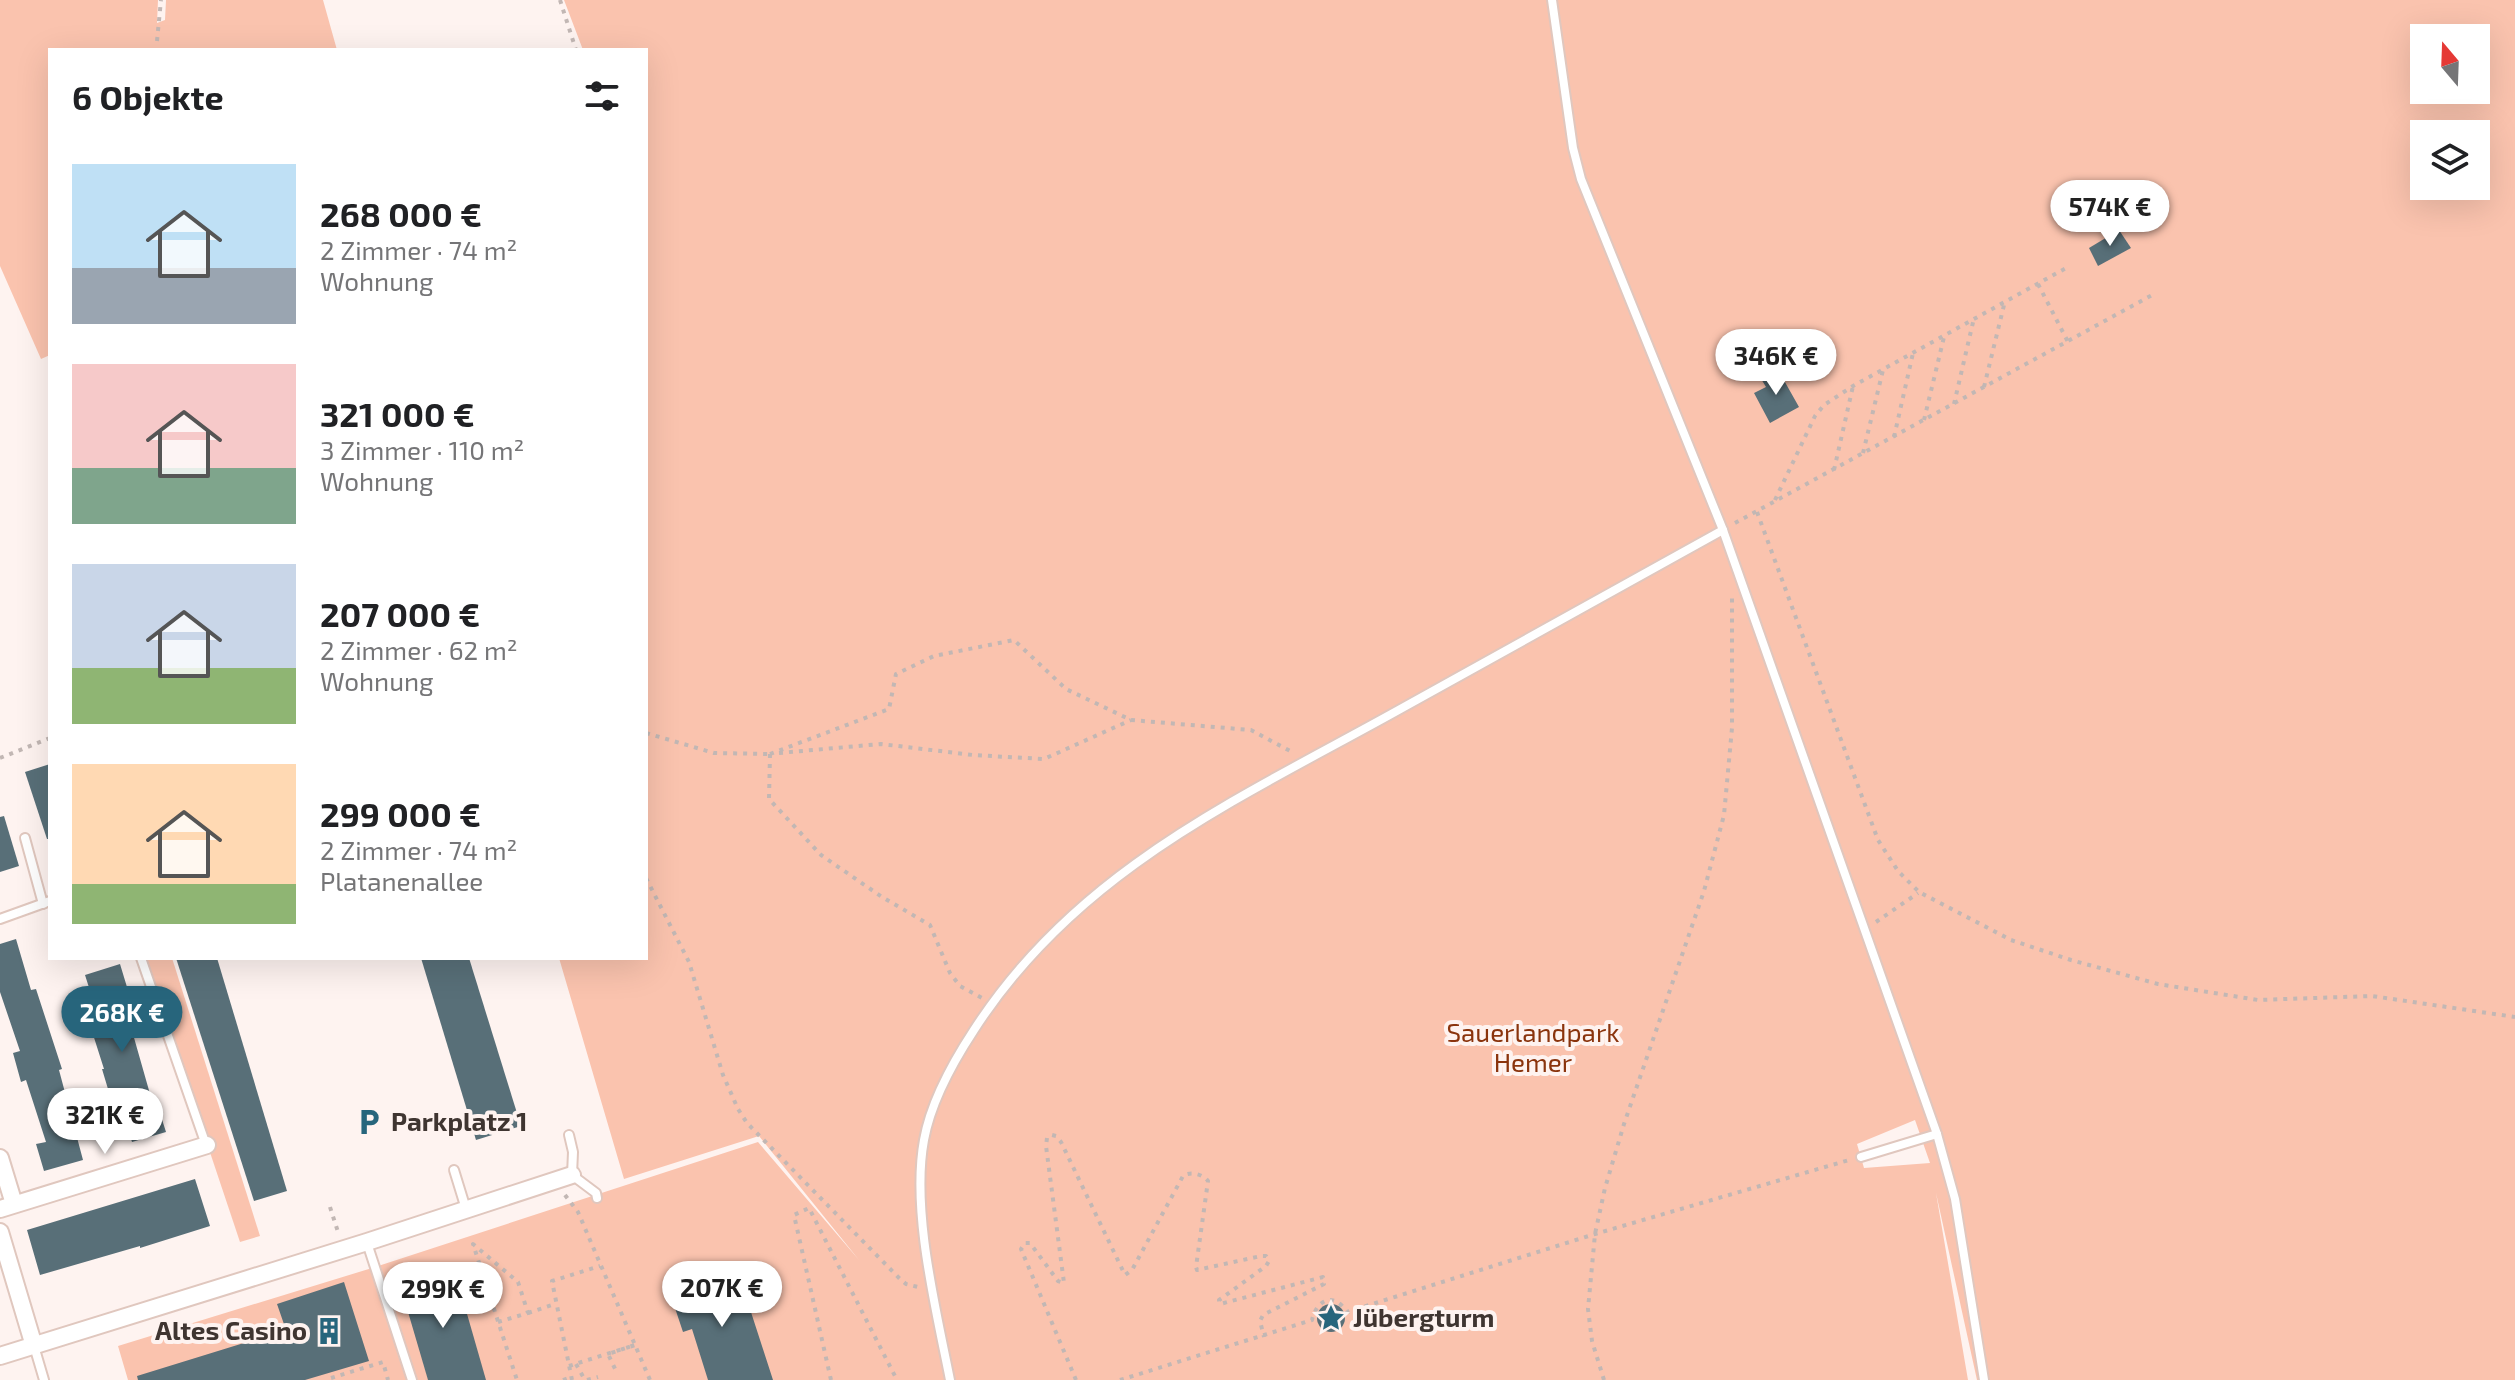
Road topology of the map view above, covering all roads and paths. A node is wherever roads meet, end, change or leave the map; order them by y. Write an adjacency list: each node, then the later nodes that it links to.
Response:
1 (161, 0): 4 (path)
2 (560, 0): 5 (path)
3 (1552, 0): 24 (lane)
4 (157, 41)
5 (575, 48)
6 (2066, 268): 7 (path)
7 (2038, 284): 9 (path); 12 (path)
8 (2154, 294): 12 (path)
9 (2005, 301): 10 (path); 16 (path)
10 (1974, 318): 11 (path); 17 (path)
11 (1944, 335): 13 (path); 18 (path)
12 (2068, 342): 16 (path)
13 (1914, 352): 14 (path); 19 (path)
14 (1883, 369): 15 (path); 20 (path)
15 (1853, 386): 21 (path); 22 (path)
16 (1984, 387): 17 (path)
17 (1954, 404): 18 (path)
18 (1924, 420): 19 (path)
19 (1894, 437): 20 (path)
20 (1863, 453): 21 (path)
21 (1834, 470): 22 (path)
22 (1774, 502): 23 (path)
23 (1757, 512): 24 (path); 34 (path)
24 (1723, 530): 25 (lane); 31 (lane)
25 (1735, 563): 37 (lane); 54 (path)
26 (1131, 720): 29 (path); 29 (path); 31 (path)
27 (648, 734): 29 (path)
28 (48, 739): 30 (path)
29 (770, 754): 39 (path)
30 (0, 758)
31 (1305, 762): 39 (lane)
32 (25, 838): 35 (lane)
33 (648, 882): 58 (path)
34 (1919, 892): 37 (path); 40 (path)
35 (46, 902): 36 (lane)
36 (0, 919)
37 (1863, 927): 41 (lane)
38 (142, 960): 43 (lane)
39 (991, 1004): 82 (lane)
40 (2515, 1017)
41 (1937, 1134): 44 (lane); 86 (lane)
42 (569, 1135): 47 (lane)
43 (207, 1145): 50 (street)
44 (1861, 1157): 54 (path)
45 (0, 1158): 50 (street)
46 (454, 1170): 52 (lane)
47 (572, 1175): 48 (street); 49 (lane)
48 (555, 1180): 52 (street); 57 (path)
49 (597, 1198)
50 (7, 1207)
51 (330, 1207): 56 (path)
52 (466, 1209): 55 (street)
53 (0, 1232): 64 (street)
54 (1595, 1234): 62 (path); 85 (path)
55 (367, 1242): 56 (street); 75 (lane)
56 (343, 1249): 64 (street)
57 (600, 1266): 59 (path); 63 (path)
58 (900, 1279)
59 (555, 1304): 60 (path); 68 (path)
60 (528, 1313): 61 (path); 61 (path)
61 (498, 1322): 76 (path)
62 (1264, 1337): 83 (path); 84 (path)
63 (635, 1345): 65 (path); 79 (path)
64 (34, 1346): 66 (street); 73 (lane)
65 (608, 1354): 67 (path); 69 (path)
66 (0, 1356)
67 (576, 1364): 68 (path); 78 (path)
68 (569, 1366): 72 (path)
69 (617, 1373)
70 (598, 1377): 78 (path)
71 (331, 1378): 74 (path)
72 (572, 1378): 77 (path)
73 (44, 1380)
74 (388, 1380)
75 (412, 1380)
76 (517, 1380)
77 (563, 1380)
78 (586, 1380)
79 (650, 1380)
80 (831, 1380): 81 (path)
81 (897, 1380)
82 (950, 1380)
83 (1076, 1380)
84 (1120, 1380)
85 (1604, 1380)
86 (1984, 1380)

